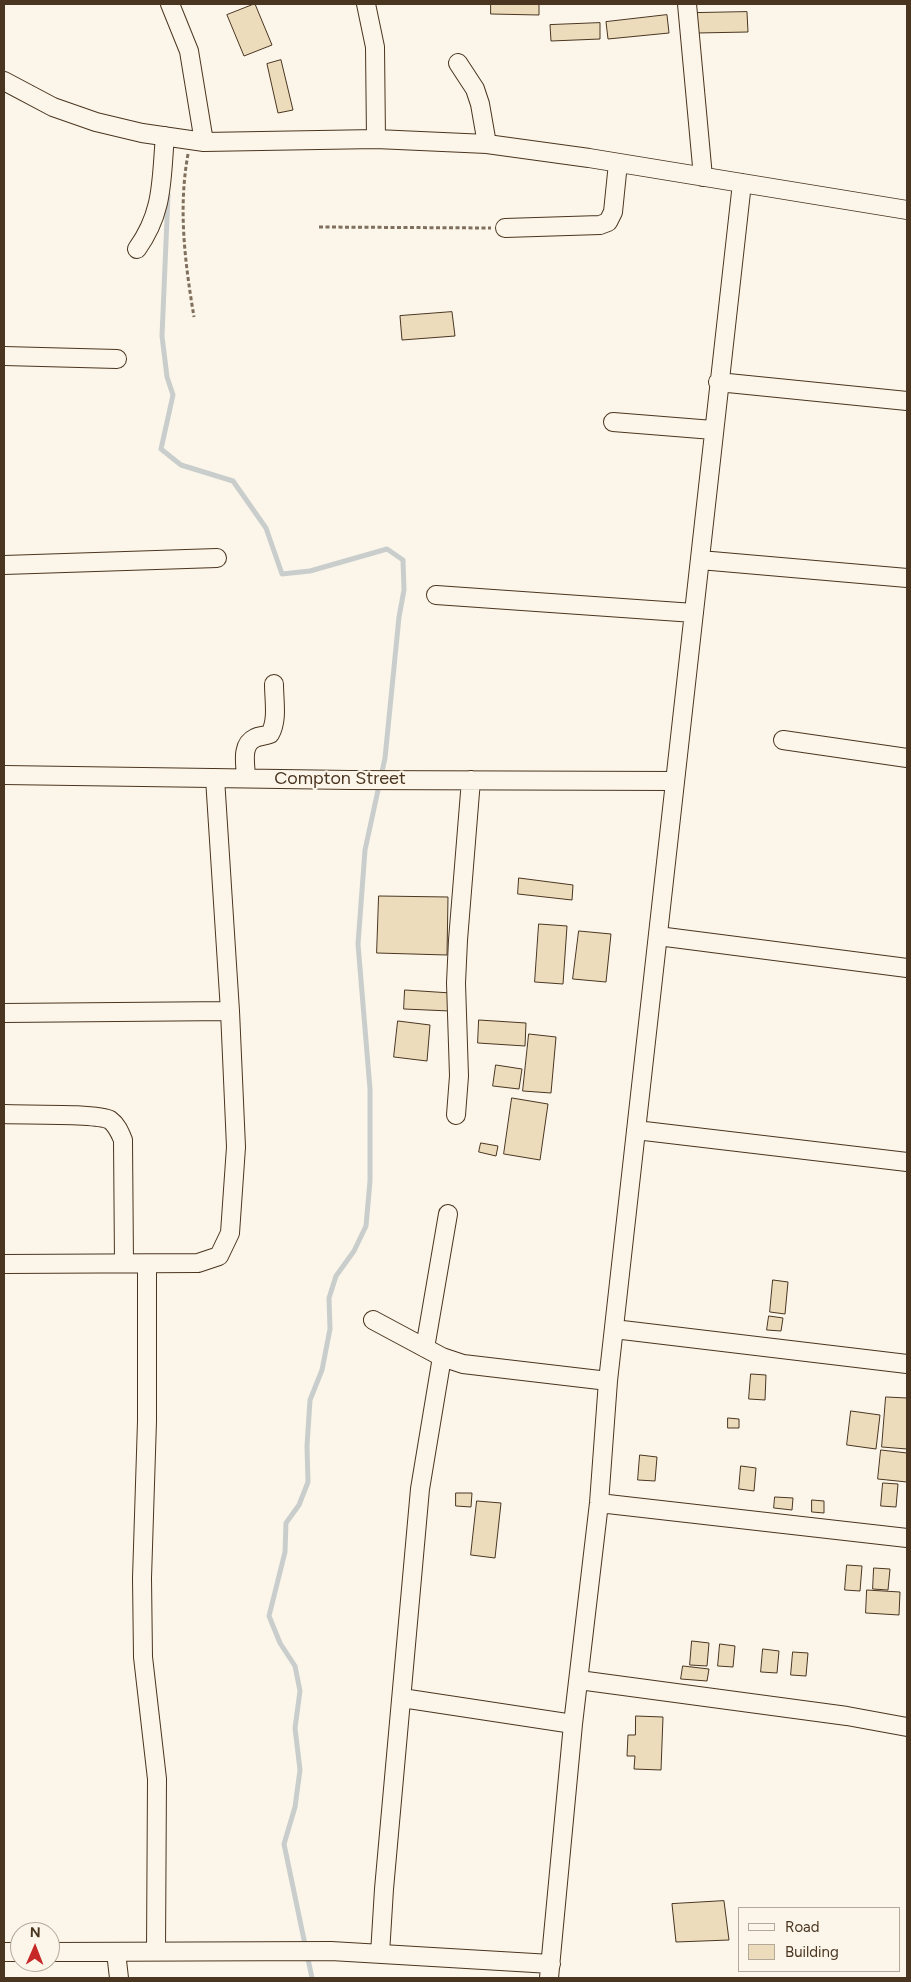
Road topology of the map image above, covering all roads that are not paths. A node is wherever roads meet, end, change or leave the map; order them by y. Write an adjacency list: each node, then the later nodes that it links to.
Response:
1 (170, 4): 8 (street)
2 (366, 4): 7 (street)
3 (686, 4): 11 (street)
4 (458, 62): 9 (street)
5 (4, 81): 6 (street)
6 (165, 136): 8 (street); 15 (street)
7 (376, 139): 8 (street); 9 (street)
8 (197, 141)
9 (487, 144): 10 (street)
10 (618, 163): 11 (street); 14 (street)
11 (704, 177): 12 (street)
12 (742, 183): 13 (street); 18 (street)
13 (907, 210)
14 (505, 228)
15 (137, 249)
16 (4, 356): 17 (street)
17 (117, 359)
18 (718, 382): 19 (street); 21 (street)
19 (907, 401)
20 (613, 422): 21 (street)
21 (713, 430): 23 (street)
22 (217, 558): 24 (street)
23 (700, 560): 25 (street); 27 (street)
24 (4, 565)
25 (907, 578)
26 (436, 595): 27 (street)
27 (694, 613): 35 (street)
28 (274, 684): 33 (street)
29 (782, 740): 30 (street)
30 (907, 758)
31 (4, 775): 32 (street, Compton Street)
32 (215, 778): 33 (street, Compton Street); 38 (street)
33 (246, 778): 34 (street, Compton Street)
34 (471, 780): 35 (street, Compton Street); 41 (street)
35 (676, 782): 36 (street)
36 (658, 936): 37 (street); 42 (street)
37 (907, 968)
38 (230, 1011): 39 (street); 47 (street)
39 (4, 1013)
40 (4, 1114): 45 (street)
41 (456, 1115)
42 (636, 1130): 43 (street); 49 (street)
43 (907, 1162)
44 (448, 1214): 50 (street)
45 (124, 1263): 46 (street); 47 (street)
46 (4, 1264)
47 (147, 1264): 60 (street)
48 (373, 1320): 50 (street)
49 (614, 1329): 52 (street); 53 (street)
50 (425, 1348): 51 (street)
51 (442, 1356): 53 (street); 57 (street)
52 (907, 1364)
53 (608, 1380): 54 (street)
54 (599, 1503): 55 (street); 56 (street)
55 (907, 1538)
56 (579, 1680): 58 (street); 59 (street)
57 (402, 1698): 58 (street); 63 (street)
58 (573, 1724): 64 (street)
59 (907, 1727)
60 (156, 1950): 62 (street); 63 (street)
61 (60, 1952): 62 (street)
62 (116, 1952): 65 (street)
63 (380, 1954): 64 (street)
64 (550, 1971)
65 (119, 1978)

